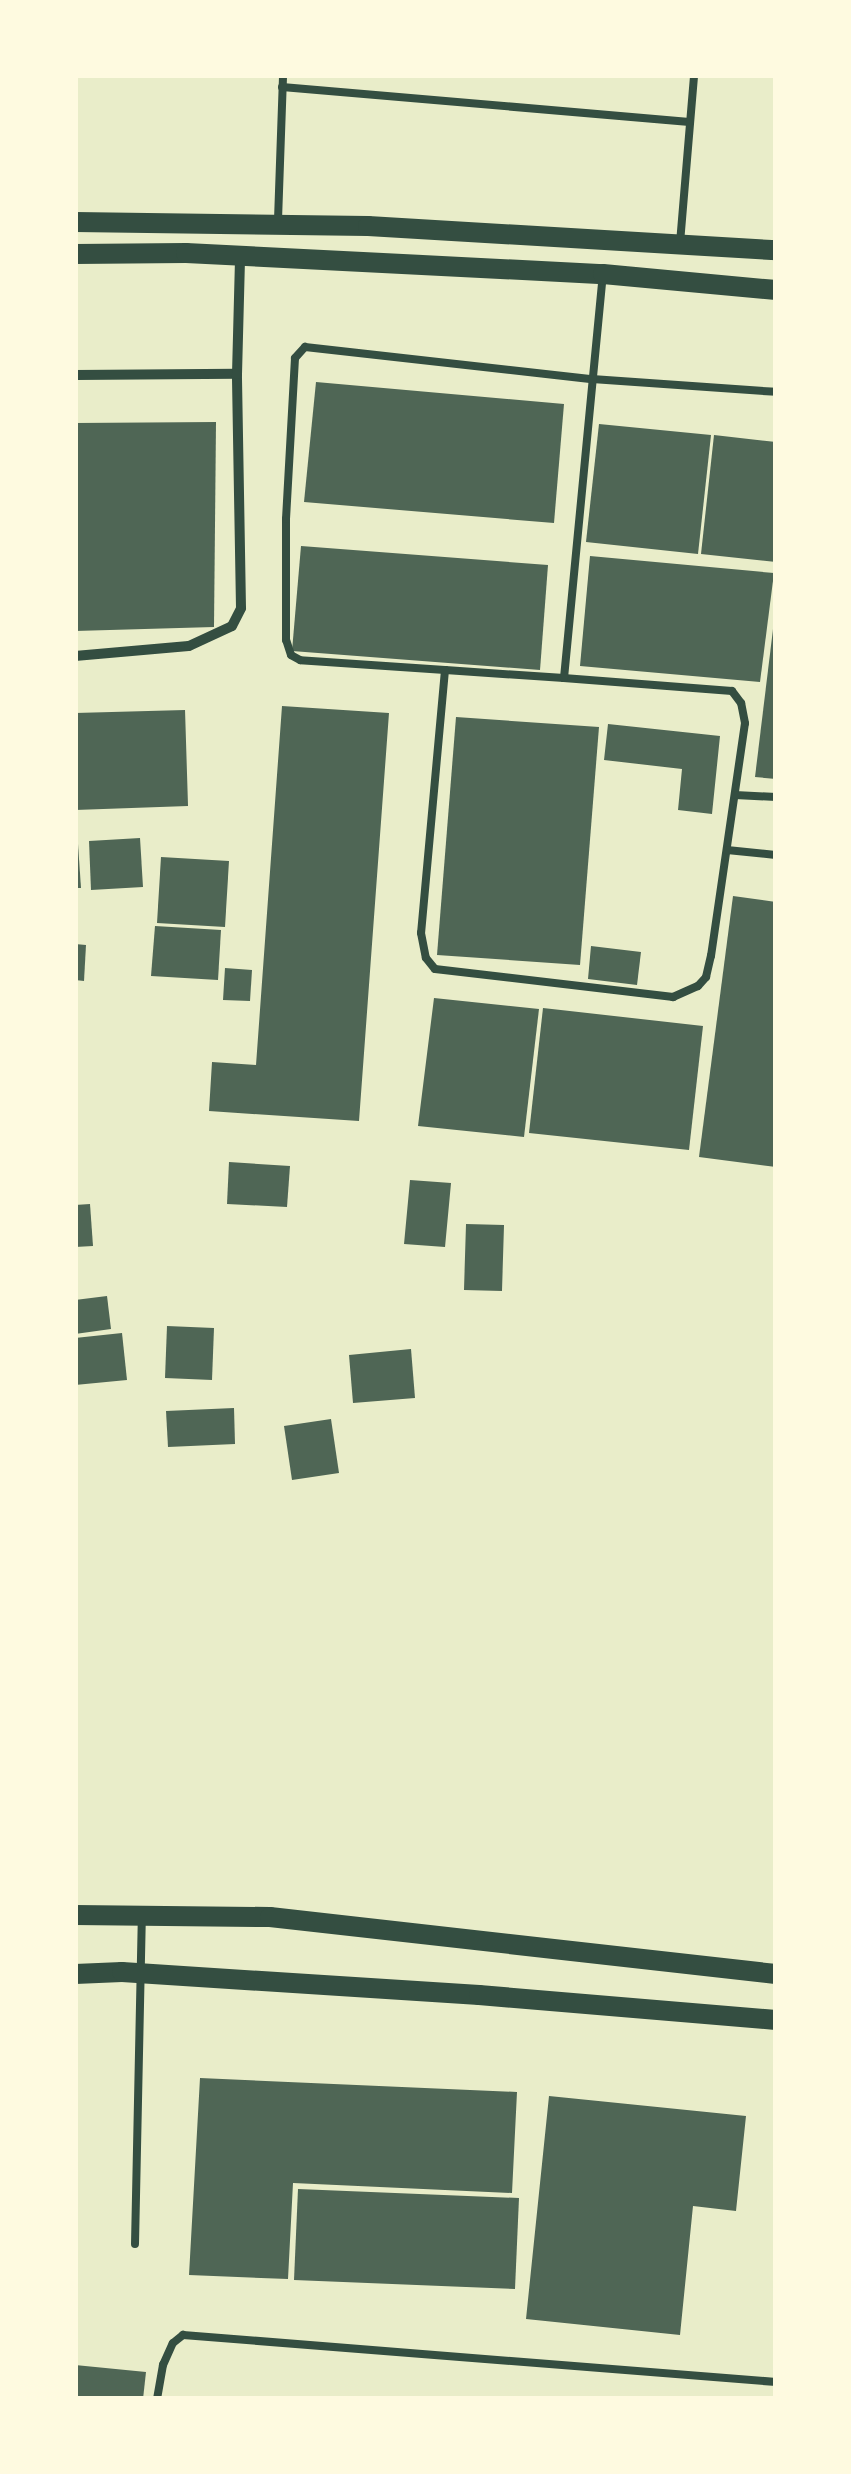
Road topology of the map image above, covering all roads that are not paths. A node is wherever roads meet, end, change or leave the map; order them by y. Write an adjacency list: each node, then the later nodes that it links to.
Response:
1 (283, 75): 3 (lane)
2 (694, 75): 4 (lane)
3 (282, 87): 4 (lane); 6 (lane)
4 (690, 122): 7 (lane)
5 (75, 222): 6 (main road)
6 (278, 224): 7 (main road)
7 (680, 243): 8 (main road)
8 (776, 250)
9 (75, 254): 10 (main road)
10 (240, 256): 11 (main road); 13 (street)
11 (603, 274): 12 (main road); 15 (lane)
12 (776, 290)
13 (236, 374): 14 (street); 17 (street)
14 (75, 375)
15 (592, 378): 16 (lane); 18 (lane); 19 (lane)
16 (776, 392)
17 (75, 656)
18 (445, 670): 19 (lane); 22 (lane)
19 (564, 678): 20 (lane)
20 (735, 794): 21 (lane); 22 (lane)
21 (776, 797)
22 (727, 850): 23 (lane)
23 (776, 856)
24 (142, 1914): 25 (main road); 26 (lane); 28 (main road)
25 (75, 1915)
26 (141, 1973): 27 (main road); 29 (main road); 30 (lane)
27 (75, 1974)
28 (776, 1974)
29 (776, 2020)
30 (135, 2244)
31 (776, 2382): 32 (lane)
32 (157, 2399)

